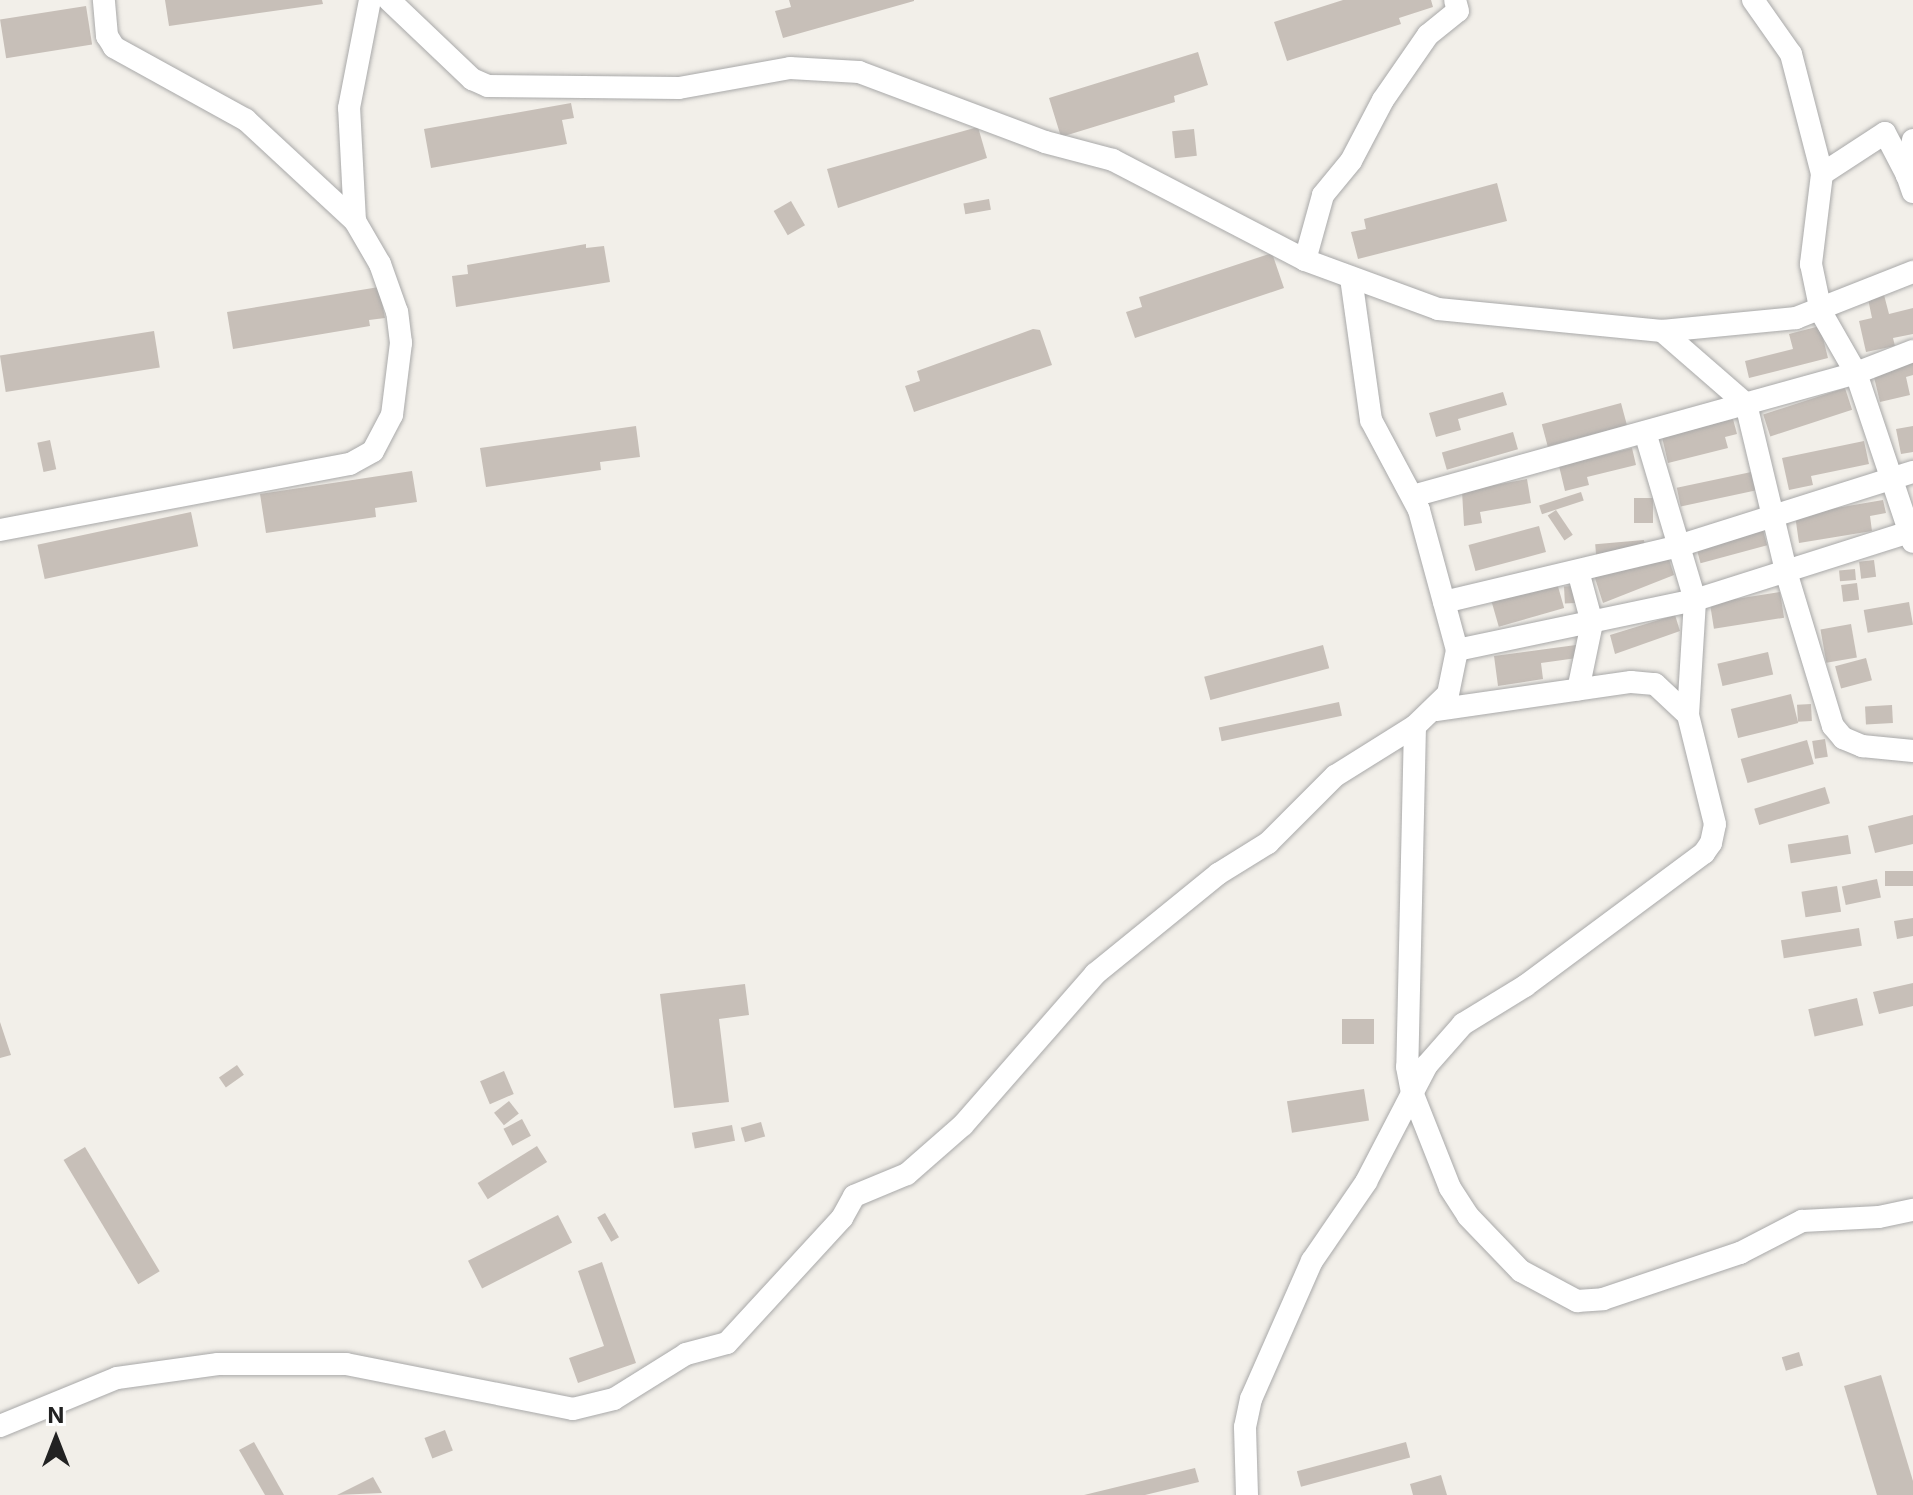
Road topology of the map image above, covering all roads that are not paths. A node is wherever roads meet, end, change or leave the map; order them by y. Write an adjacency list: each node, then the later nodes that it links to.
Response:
1 (104, 0): 9 (street)
2 (370, 0): 9 (street)
3 (389, 0): 10 (street)
4 (1455, 0): 10 (street)
5 (1753, 0): 7 (street)
6 (1913, 140): 8 (street)
7 (1822, 174): 8 (street); 13 (street)
8 (1910, 183)
9 (355, 221): 24 (street)
10 (1305, 260): 12 (street)
11 (1913, 272): 13 (street)
12 (1351, 278): 15 (street); 22 (street)
13 (1821, 312): 14 (street); 18 (street)
14 (1719, 325): 15 (street); 17 (street)
15 (1662, 331): 17 (street)
16 (1913, 351): 18 (street)
17 (1708, 368): 19 (street)
18 (1856, 373): 19 (street); 21 (street)
19 (1746, 404): 20 (street); 23 (street)
20 (1645, 432): 22 (street); 27 (street)
21 (1903, 475): 23 (street); 25 (street)
22 (1413, 496): 31 (street)
23 (1773, 514): 27 (street); 29 (street)
24 (0, 530)
25 (1912, 532): 26 (street); 29 (street)
26 (1913, 542)
27 (1675, 547): 28 (street); 30 (street)
28 (1578, 571): 31 (street); 32 (street)
29 (1787, 575): 30 (street); 38 (street)
30 (1695, 600): 32 (street); 36 (street)
31 (1444, 602): 33 (street)
32 (1592, 623): 33 (street); 34 (street)
33 (1457, 650): 35 (street)
34 (1578, 690): 35 (street); 36 (street)
35 (1436, 710): 37 (street)
36 (1688, 715): 39 (street)
37 (1415, 726): 39 (street); 41 (street)
38 (1913, 751)
39 (1412, 1092): 40 (street); 42 (street)
40 (1913, 1210)
41 (0, 1426)
42 (1247, 1495)

